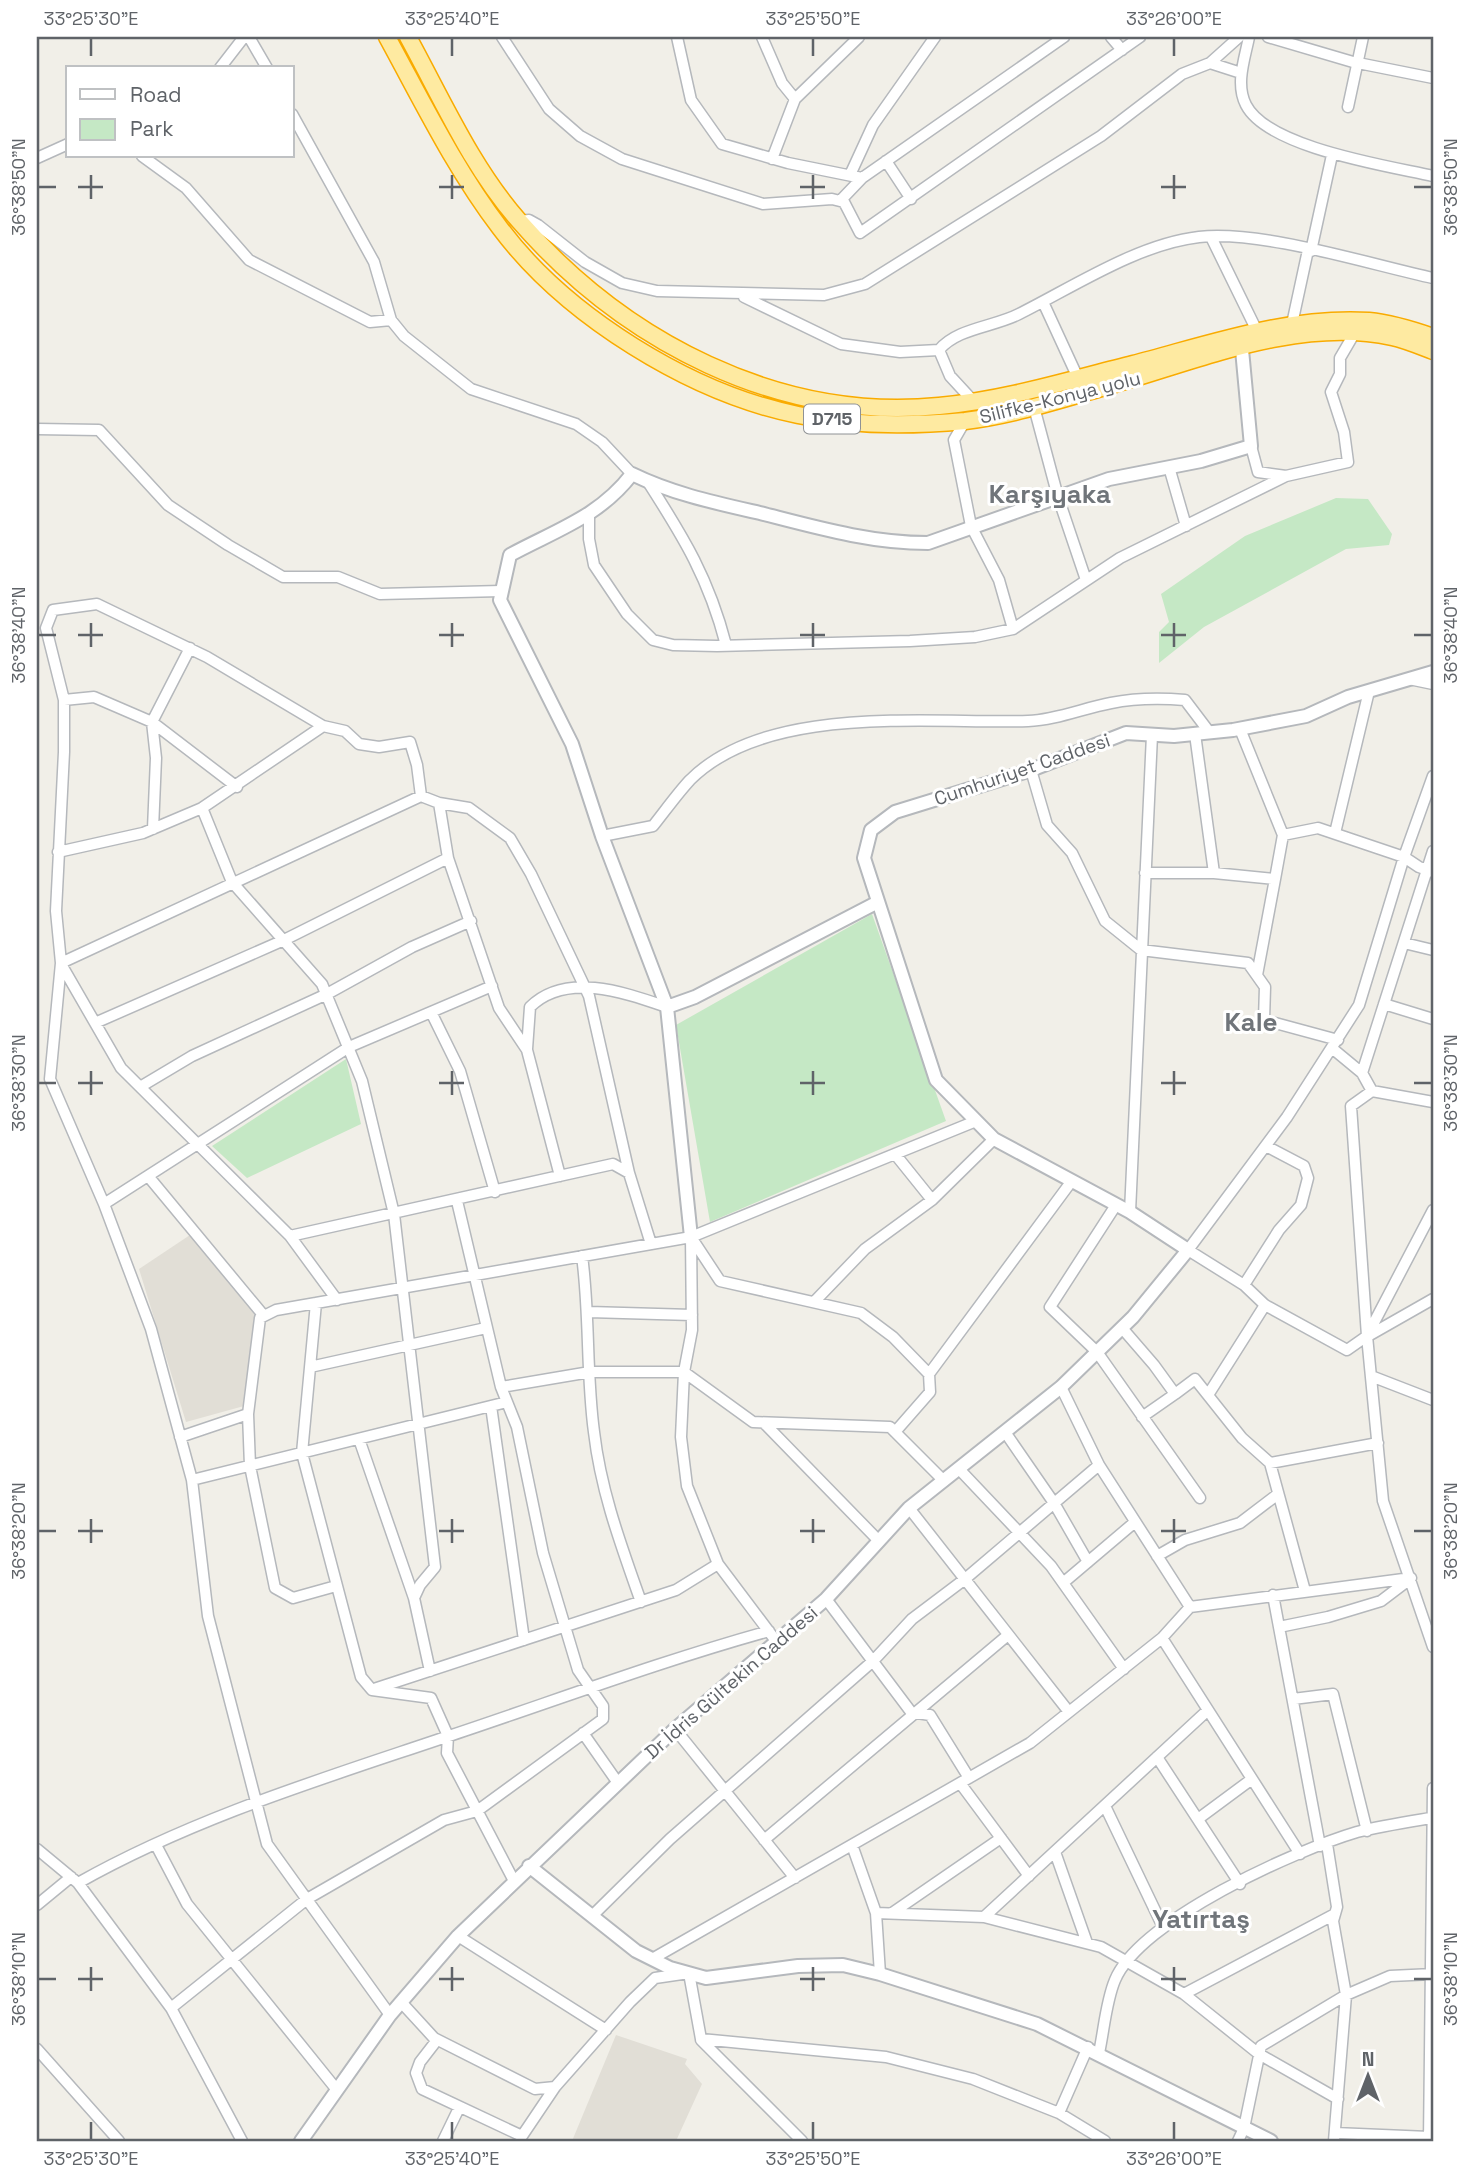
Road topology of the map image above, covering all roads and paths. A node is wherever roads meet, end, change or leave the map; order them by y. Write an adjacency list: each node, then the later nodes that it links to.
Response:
1 (244, 37): 20 (street)
2 (249, 37): 21 (street)
3 (387, 37): 55 (highway, Silifke-Konya yolu / D715)
4 (408, 37): 38 (highway, Silifke-Konya yolu / D715)
5 (502, 37): 37 (street)
6 (677, 37): 31 (street)
7 (762, 37): 24 (street)
8 (859, 37): 24 (street)
9 (934, 37): 33 (street)
10 (1064, 37): 32 (street)
11 (1111, 37): 17 (street)
12 (1140, 37): 17 (street)
13 (1239, 37): 18 (street)
14 (1249, 37): 22 (street)
15 (1268, 37): 19 (street)
16 (1363, 37): 19 (street)
17 (1122, 50): 36 (street)
18 (1210, 63): 22 (street); 42 (street)
19 (1360, 64): 23 (street); 25 (street)
20 (222, 66)
21 (266, 66)
22 (1241, 73): 28 (street)
23 (1433, 78)
24 (795, 99): 31 (street)
25 (1348, 107)
26 (294, 118): 44 (street)
27 (66, 146): 29 (street)
28 (1332, 155): 34 (street); 40 (street)
29 (37, 158)
30 (145, 158): 44 (street)
31 (772, 159): 33 (street)
32 (886, 161): 35 (street); 36 (street)
33 (850, 175): 35 (street)
34 (1433, 176)
35 (862, 178): 37 (street)
36 (911, 199): 37 (street)
37 (840, 201)
38 (519, 221): 42 (street); 53 (highway, Silifke-Konya yolu / D715)
39 (1211, 237): 40 (street); 43 (street); 46 (street)
40 (1309, 250): 41 (street); 45 (street)
41 (1433, 278)
42 (738, 295): 50 (street)
43 (1044, 302): 50 (street); 52 (street)
44 (391, 320): 59 (street)
45 (1293, 324): 46 (highway, Silifke-Konya yolu / D715); 48 (highway, Silifke-Konya yolu / D715)
46 (1257, 331): 49 (highway, Silifke-Konya yolu / D715)
47 (1354, 334): 49 (highway, Silifke-Konya yolu / D715); 51 (highway, Silifke-Konya yolu / D715); 60 (street)
48 (1433, 337)
49 (1241, 342): 52 (highway, Silifke-Konya yolu / D715); 54 (highway, Silifke-Konya yolu / D715); 57 (street)
50 (939, 351): 53 (street)
51 (1433, 351)
52 (1077, 378): 53 (highway, Silifke-Konya yolu / D715)
53 (974, 402)
54 (1034, 407): 55 (highway, Silifke-Konya yolu / D715); 62 (street)
55 (965, 421): 64 (street)
56 (37, 429): 67 (street)
57 (1251, 446): 58 (street); 60 (street)
58 (1169, 467): 62 (street); 65 (street)
59 (632, 474): 61 (street); 63 (street)
60 (1286, 476): 65 (street)
61 (648, 482): 64 (street); 69 (street)
62 (1058, 497): 64 (street); 66 (street)
63 (589, 516): 67 (street); 69 (street)
64 (971, 526): 68 (street)
65 (1186, 526): 66 (street)
66 (1086, 580): 68 (street)
67 (501, 591): 91 (street)
68 (1013, 629): 69 (street)
69 (726, 645)
70 (190, 648): 75 (street); 76 (street); 77 (street)
71 (1433, 672): 72 (street, Cumhuriyet Caddesi)
72 (1409, 679): 73 (street); 74 (street, Cumhuriyet Caddesi)
73 (1433, 684)
74 (1369, 691): 78 (street, Cumhuriyet Caddesi); 89 (street)
75 (64, 700): 76 (street); 93 (street)
76 (152, 722): 84 (street); 88 (street)
77 (323, 726): 84 (street); 85 (street)
78 (1241, 729): 79 (street, Cumhuriyet Caddesi); 90 (street)
79 (1210, 733): 80 (street, Cumhuriyet Caddesi); 91 (street)
80 (1195, 734): 81 (street, Cumhuriyet Caddesi); 98 (street)
81 (1152, 735): 82 (street, Cumhuriyet Caddesi); 97 (street)
82 (1031, 770): 101 (street, Cumhuriyet Caddesi); 105 (street)
83 (1433, 776): 94 (street)
84 (237, 787): 87 (street)
85 (421, 796): 86 (street); 100 (street)
86 (439, 803): 95 (street); 110 (street)
87 (202, 808): 88 (street); 100 (street)
88 (153, 829): 93 (street)
89 (1335, 833): 90 (street); 94 (street)
90 (1283, 835): 99 (street)
91 (602, 836): 113 (street)
92 (1433, 851): 96 (street)
93 (58, 852): 107 (street)
94 (1404, 857): 96 (street); 117 (street)
95 (447, 858): 102 (street); 103 (street)
96 (1430, 871): 104 (street)
97 (1145, 873): 98 (street); 105 (street)
98 (1214, 873): 99 (street)
99 (1275, 879): 108 (street)
100 (232, 882): 103 (street); 107 (street)
101 (878, 902): 113 (street); 124 (street, Cumhuriyet Caddesi)
102 (471, 921): 109 (street); 111 (street)
103 (284, 940): 111 (street); 116 (street)
104 (1404, 943): 106 (street); 112 (street)
105 (1141, 950): 108 (street); 139 (street)
106 (1433, 950)
107 (61, 963): 116 (street); 136 (street)
108 (1257, 975): 117 (street)
109 (492, 986): 114 (street); 119 (street)
110 (585, 987): 113 (street); 119 (street); 129 (street)
111 (327, 994): 118 (street); 121 (street)
112 (1384, 1004): 115 (street); 120 (street)
113 (667, 1007): 142 (street)
114 (431, 1012): 118 (street); 133 (street)
115 (1433, 1019)
116 (96, 1023): 121 (street)
117 (1335, 1045): 120 (street); 127 (street)
118 (349, 1047): 126 (street); 140 (street)
119 (527, 1050): 131 (street)
120 (1362, 1073): 122 (street)
121 (140, 1087): 126 (street)
122 (1372, 1091): 123 (street); 159 (street)
123 (1433, 1100)
124 (976, 1121): 125 (street); 128 (street)
125 (994, 1139): 132 (street); 135 (street)
126 (198, 1145): 130 (street); 141 (street)
127 (1266, 1146): 144 (street); 147 (street)
128 (895, 1154): 135 (street); 142 (street)
129 (629, 1173): 131 (street); 143 (street)
130 (148, 1176): 136 (street); 156 (street)
131 (561, 1176): 133 (street)
132 (1071, 1182): 137 (street); 165 (street)
133 (495, 1192): 134 (street)
134 (457, 1200): 140 (street); 146 (street)
135 (932, 1200): 151 (street)
136 (104, 1204): 180 (street)
137 (1116, 1205): 139 (street); 161 (street)
138 (1433, 1210): 159 (street)
139 (1130, 1212): 144 (street)
140 (394, 1214): 141 (street); 148 (street)
141 (290, 1236): 150 (street)
142 (691, 1237): 143 (street); 151 (street); 155 (street)
143 (651, 1244): 145 (street)
144 (1188, 1250): 147 (street); 158 (street, Dr İdris Gültekin Caddesi)
145 (582, 1256): 146 (street); 154 (street)
146 (476, 1275): 148 (street); 157 (street)
147 (1244, 1285): 153 (street)
148 (402, 1288): 150 (street); 160 (street)
149 (1433, 1299): 159 (street)
150 (337, 1300): 152 (street)
151 (815, 1301): 165 (street)
152 (316, 1303): 156 (street); 162 (street)
153 (1265, 1305): 159 (street); 170 (street)
154 (589, 1312): 155 (street); 164 (street)
155 (692, 1315): 163 (street)
156 (264, 1316): 174 (street)
157 (486, 1328): 160 (street); 167 (street)
158 (1122, 1328): 161 (street, Dr İdris Gültekin Caddesi); 169 (street)
159 (1367, 1336): 166 (street)
160 (409, 1346): 162 (street); 177 (street)
161 (1097, 1352): 168 (street, Dr İdris Gültekin Caddesi); 175 (street)
162 (310, 1367): 183 (street)
163 (684, 1372): 164 (street); 176 (street); 199 (street)
164 (590, 1373): 167 (street); 208 (street)
165 (929, 1374): 178 (street)
166 (1371, 1376): 171 (street); 182 (street)
167 (501, 1387): 172 (street)
168 (1061, 1387): 179 (street, Dr İdris Gültekin Caddesi); 185 (street)
169 (1175, 1394): 170 (street); 175 (street)
170 (1208, 1395): 184 (street)
171 (1433, 1400)
172 (507, 1402): 173 (street); 210 (street)
173 (491, 1406): 177 (street); 215 (street)
174 (248, 1414): 180 (street); 186 (street)
175 (1142, 1417): 191 (street)
176 (764, 1423): 178 (street); 196 (street)
177 (418, 1424): 181 (street); 206 (street)
178 (895, 1432): 189 (street)
179 (1005, 1432): 187 (street, Dr İdris Gültekin Caddesi); 192 (street)
180 (180, 1437): 188 (street)
181 (359, 1439): 183 (street); 206 (street)
182 (1378, 1443): 184 (street); 200 (street)
183 (302, 1453): 186 (street); 203 (street)
184 (1270, 1463): 190 (street)
185 (1099, 1465): 192 (street); 194 (street)
186 (250, 1466): 188 (street); 203 (street)
187 (959, 1469): 189 (street, Dr İdris Gültekin Caddesi); 195 (street)
188 (192, 1480): 235 (street)
189 (944, 1481): 193 (street, Dr İdris Gültekin Caddesi)
190 (1278, 1494): 197 (street); 204 (street)
191 (1200, 1498)
192 (1054, 1503): 195 (street); 198 (street)
193 (909, 1508): 196 (street, Dr İdris Gültekin Caddesi); 201 (street)
194 (1135, 1522): 197 (street); 198 (street)
195 (1019, 1532): 201 (street); 202 (street)
196 (879, 1541): 207 (street, Dr İdris Gültekin Caddesi)
197 (1157, 1556): 209 (street)
198 (1088, 1562): 202 (street)
199 (718, 1564): 208 (street); 213 (street)
200 (1411, 1578): 204 (street); 211 (street); 216 (street)
201 (965, 1579): 212 (street); 217 (street)
202 (1063, 1583): 218 (street)
203 (336, 1586): 221 (street)
204 (1305, 1591): 205 (street)
205 (1273, 1595): 209 (street); 211 (street)
206 (414, 1598): 219 (street)
207 (826, 1599): 213 (street, Dr İdris Gültekin Caddesi); 217 (street)
208 (642, 1601): 210 (street)
209 (1191, 1607): 214 (street)
210 (567, 1626): 215 (street); 220 (street)
211 (1279, 1628): 222 (street)
212 (1008, 1635): 224 (street); 225 (street)
213 (772, 1636): 220 (street); 226 (street, Dr İdris Gültekin Caddesi)
214 (1162, 1638): 218 (street); 223 (street)
215 (524, 1640): 219 (street)
216 (1433, 1647)
217 (873, 1661): 225 (street); 234 (street)
218 (1124, 1669): 224 (street)
219 (430, 1671): 221 (street)
220 (589, 1688): 227 (street); 228 (street)
221 (372, 1690): 228 (street)
222 (1293, 1699): 240 (street); 245 (street)
223 (1208, 1710): 229 (street); 230 (street)
224 (1069, 1712): 231 (street)
225 (916, 1713): 231 (street); 242 (street)
226 (675, 1729): 232 (street, Dr İdris Gültekin Caddesi); 234 (street)
227 (583, 1733): 232 (street); 237 (street)
228 (448, 1737): 235 (street); 237 (street)
229 (1157, 1757): 236 (street); 239 (street)
230 (1252, 1779): 239 (street); 248 (street)
231 (965, 1780): 241 (street); 244 (street)
232 (618, 1783): 249 (street, Dr İdris Gültekin Caddesi)
233 (1433, 1788): 238 (street)
234 (725, 1792): 242 (street); 260 (street)
235 (257, 1802): 243 (street); 255 (street)
236 (1105, 1806): 247 (street); 262 (street)
237 (477, 1811): 253 (street); 255 (street)
238 (1431, 1818): 240 (street); 270 (street)
239 (1198, 1819): 254 (street)
240 (1367, 1830): 245 (street)
241 (1001, 1838): 250 (street); 258 (street)
242 (764, 1840): 251 (street)
243 (156, 1845): 252 (street); 265 (street)
244 (852, 1845): 251 (street); 257 (street)
245 (1324, 1845): 248 (street); 259 (street)
246 (37, 1849): 252 (street)
247 (1055, 1852): 250 (street); 264 (street)
248 (1300, 1854): 254 (street)
249 (529, 1866): 253 (street, Dr İdris Gültekin Caddesi); 260 (street)
250 (1029, 1876): 261 (street)
251 (794, 1878): 266 (street)
252 (75, 1880): 256 (street); 274 (street)
253 (514, 1881): 263 (street, Dr İdris Gültekin Caddesi)
254 (1240, 1884): 262 (street)
255 (307, 1899): 265 (street); 275 (street)
256 (37, 1905)
257 (876, 1913): 258 (street); 269 (street)
258 (891, 1913): 261 (street)
259 (1335, 1914): 271 (street); 272 (street)
260 (592, 1916): 266 (street)
261 (984, 1917): 264 (street)
262 (1163, 1927): 267 (street)
263 (458, 1936): 273 (street, Dr İdris Gültekin Caddesi); 276 (street)
264 (1087, 1943): 267 (street)
265 (231, 1959): 274 (street); 284 (street)
266 (652, 1959): 268 (street)
267 (1127, 1961): 271 (street); 280 (street)
268 (689, 1973): 269 (street); 276 (street); 278 (street)
269 (880, 1974): 280 (street)
270 (1432, 1974): 272 (street); 282 (street)
271 (1184, 1994): 281 (street)
272 (1346, 1995): 281 (street); 285 (street)
273 (401, 2002): 275 (street, Dr İdris Gültekin Caddesi); 277 (street)
274 (171, 2008): 293 (street)
275 (390, 2015): 284 (street, Dr İdris Gültekin Caddesi)
276 (606, 2030): 283 (street)
277 (437, 2039): 283 (street); 286 (street)
278 (701, 2039): 287 (street); 296 (street)
279 (37, 2049): 292 (street)
280 (1094, 2050): 287 (street); 288 (street)
281 (1259, 2054): 285 (street); 288 (street)
282 (1431, 2065): 291 (street)
283 (555, 2087): 290 (street)
284 (337, 2090): 294 (street, Dr İdris Gültekin Caddesi)
285 (1338, 2099): 289 (street)
286 (459, 2108): 290 (street); 295 (street)
287 (1059, 2113): 297 (street)
288 (1244, 2128): 298 (street); 299 (street)
289 (1335, 2137): 291 (street)
290 (524, 2139)
291 (1429, 2139)
292 (119, 2141)
293 (242, 2141)
294 (300, 2141)
295 (443, 2141)
296 (802, 2141)
297 (1105, 2141)
298 (1238, 2141)
299 (1271, 2141)

